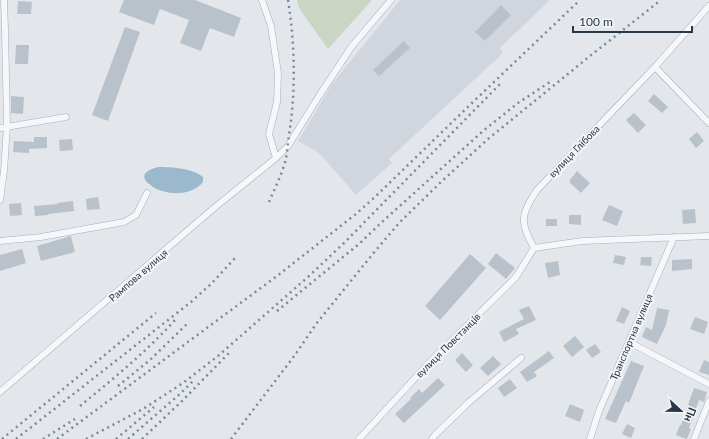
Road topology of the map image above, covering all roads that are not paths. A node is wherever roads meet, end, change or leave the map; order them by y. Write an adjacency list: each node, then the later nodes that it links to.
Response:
1 (4, 0): 5 (street)
2 (262, 0): 10 (street)
3 (391, 0): 10 (street, Рампова вулиця)
4 (709, 6): 6 (street, вулиця Глібова)
5 (3, 30): 9 (street)
6 (655, 67): 8 (street); 16 (street, вулиця Глібова)
7 (66, 117): 9 (street)
8 (709, 123)
9 (3, 127): 12 (street)
10 (276, 158): 20 (street, Рампова вулиця)
11 (147, 193): 15 (street)
12 (0, 200)
13 (709, 236): 14 (street)
14 (674, 237): 16 (street); 17 (street, Транспортна вулиця)
15 (0, 241)
16 (534, 248): 22 (street, вулиця Повстанців)
17 (629, 342): 19 (street); 24 (street, Транспортна вулиця)
18 (521, 358): 23 (street)
19 (709, 384)
20 (0, 392)
21 (709, 401): 25 (street)
22 (359, 439)
23 (432, 439)
24 (590, 439)
25 (694, 439)

